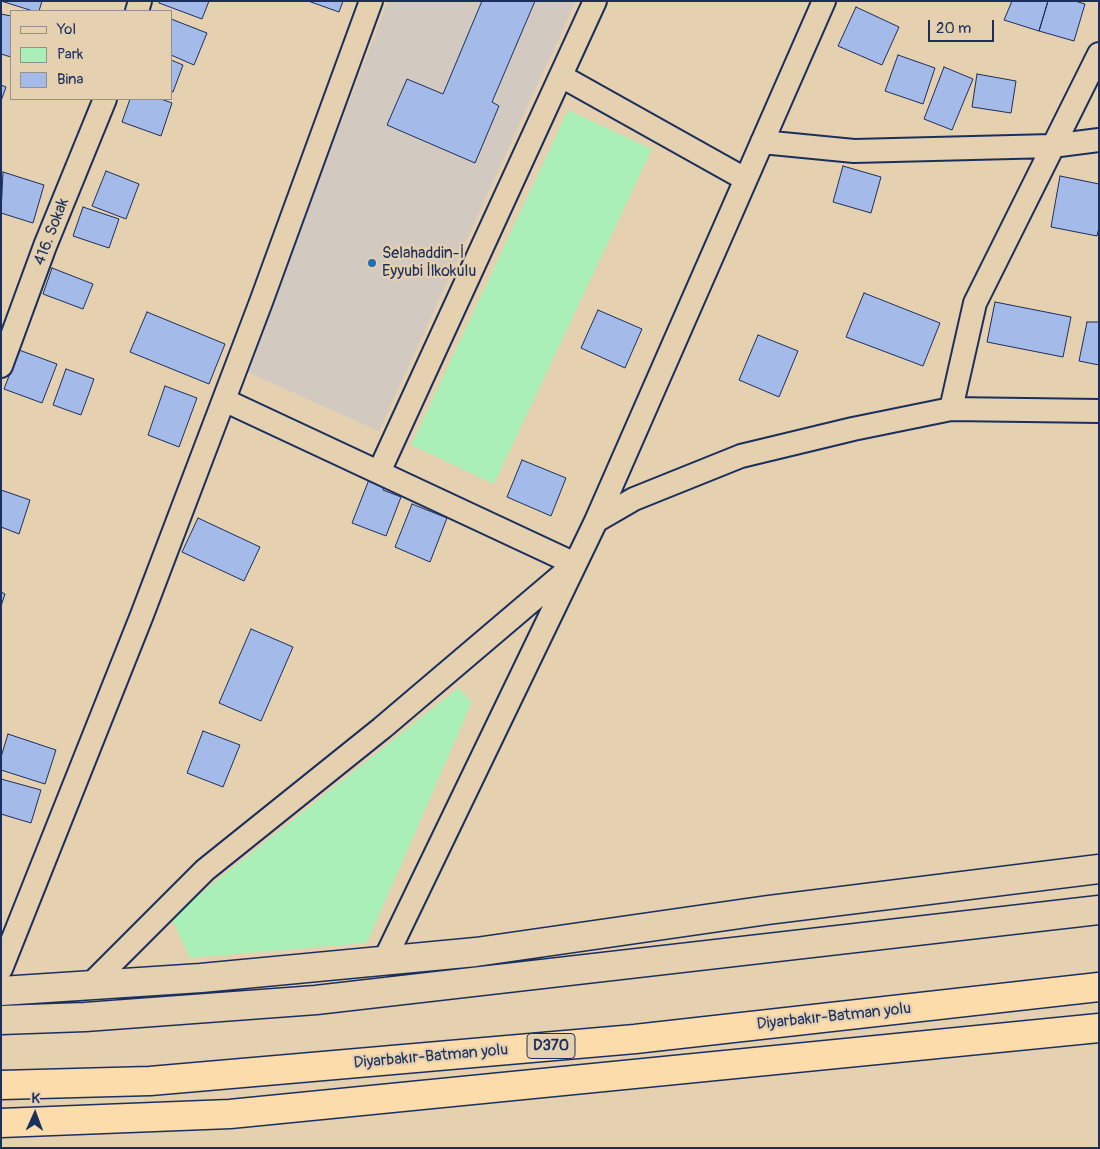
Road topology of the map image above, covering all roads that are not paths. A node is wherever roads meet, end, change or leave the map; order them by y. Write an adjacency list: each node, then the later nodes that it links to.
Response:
1 (371, 1): 12 (street)
2 (595, 1): 5 (street)
3 (824, 1): 8 (street)
4 (1099, 54): 9 (street)
5 (561, 76): 10 (street); 15 (street)
6 (105, 100): 11 (street, 416. Sokak)
7 (1099, 140): 9 (street)
8 (762, 142): 9 (street); 10 (street)
9 (1052, 146): 13 (street)
10 (745, 179): 16 (street)
11 (1, 366)
12 (224, 400): 15 (street); 21 (street)
13 (951, 409): 14 (street); 16 (street)
14 (1099, 410)
15 (379, 472): 17 (street)
16 (596, 520): 17 (street)
17 (576, 564): 20 (street); 22 (street)
18 (1099, 869): 20 (street)
19 (1099, 910): 25 (street)
20 (384, 961): 22 (street)
21 (1, 969)
22 (89, 986): 24 (street)
23 (1099, 987): 27 (highway, Diyarbakır-Batman yolu / D370)
24 (1, 991)
25 (1, 1020)
26 (1099, 1028): 28 (highway, D370)
27 (1, 1085)
28 (1, 1123)

